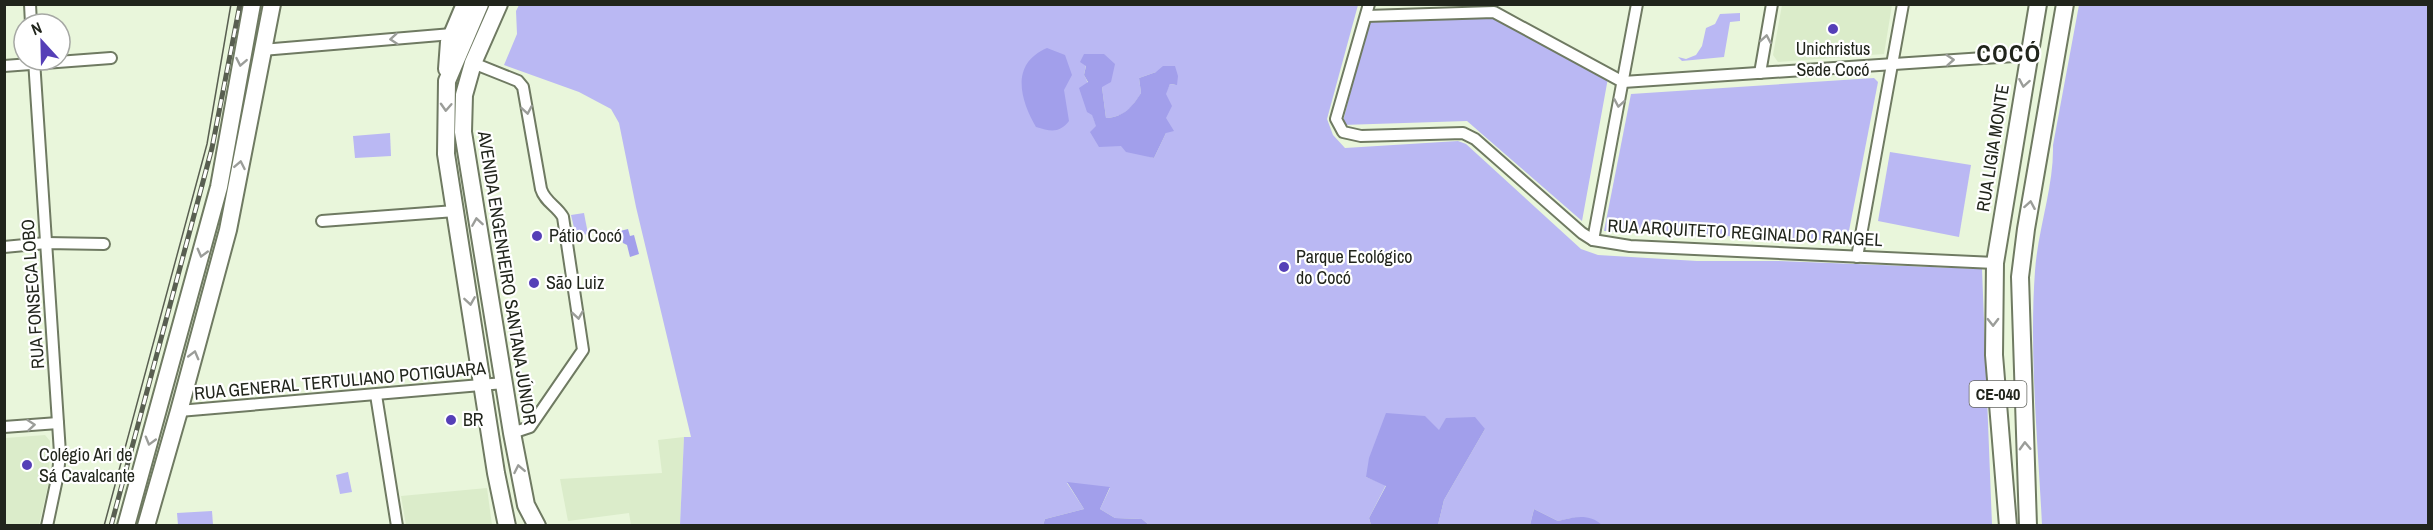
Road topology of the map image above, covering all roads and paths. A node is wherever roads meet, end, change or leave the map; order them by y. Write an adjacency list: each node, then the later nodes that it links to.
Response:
1 (252, 4): 45 (main road, one-way to 45)
2 (272, 4): 15 (main road)
3 (465, 4): 14 (main road)
4 (480, 4): 23 (main road)
5 (499, 4): 19 (main road, AVENIDA ENGENHEIRO SANTANA JÚNIOR)
6 (1369, 4): 13 (street, RUA ARQUITETO REGINALDO RANGEL)
7 (1636, 4): 24 (street)
8 (1772, 4): 22 (street, one-way to 8)
9 (1903, 4): 20 (street)
10 (2038, 4): 16 (main road, RUA LIGIA MONTE / CE-040)
11 (2065, 4): 41 (main road, CE-040, one-way to 11)
12 (1495, 8): 13 (street); 24 (street)
13 (1365, 16): 27 (street, RUA ARQUITETO REGINALDO RANGEL)
14 (452, 34): 15 (street, one-way to 15); 23 (main road)
15 (262, 50): 36 (main road, one-way to 15)
16 (2029, 55): 20 (street, one-way to 16); 32 (main road, RUA LIGIA MONTE / CE-040, one-way to 32)
17 (111, 58): 18 (street)
18 (72, 60)
19 (473, 63): 33 (main road, AVENIDA ENGENHEIRO SANTANA JÚNIOR, one-way to 19); 39 (street, one-way to 39)
20 (1892, 64): 22 (street); 31 (street)
21 (35, 72): 28 (street, RUA FONSECA LOBO)
22 (1761, 73): 24 (street)
23 (447, 81): 25 (main road, one-way to 25)
24 (1623, 82): 27 (street, one-way to 27)
25 (455, 211): 26 (street); 34 (main road, one-way to 34)
26 (322, 221)
27 (1593, 240): 31 (street, RUA ARQUITETO REGINALDO RANGEL)
28 (46, 243): 29 (street); 30 (street); 37 (street, RUA FONSECA LOBO)
29 (104, 244)
30 (4, 247)
31 (1857, 257): 32 (street, RUA ARQUITETO REGINALDO RANGEL)
32 (1995, 263): 40 (main road, CE-040, one-way to 40)
33 (504, 383): 34 (street, RUA GENERAL TERTULIANO POTIGUARA); 39 (main road, AVENIDA ENGENHEIRO SANTANA JÚNIOR)
34 (483, 385): 35 (street, RUA GENERAL TERTULIANO POTIGUARA); 48 (main road)
35 (376, 395): 36 (street, RUA GENERAL TERTULIANO POTIGUARA); 47 (street)
36 (179, 411): 46 (main road)
37 (58, 423): 38 (street, one-way to 37); 44 (street, RUA FONSECA LOBO)
38 (4, 427)
39 (512, 433): 42 (main road, AVENIDA ENGENHEIRO SANTANA JÚNIOR, one-way to 39)
40 (2001, 435): 41 (main road); 43 (main road, CE-040)
41 (2026, 477): 51 (main road, CE-040)
42 (526, 505): 49 (main road); 50 (main road, AVENIDA ENGENHEIRO SANTANA JÚNIOR)
43 (2010, 524)
44 (47, 525)
45 (126, 525)
46 (146, 525)
47 (397, 525)
48 (507, 525)
49 (529, 525)
50 (537, 525)
51 (2028, 525)

